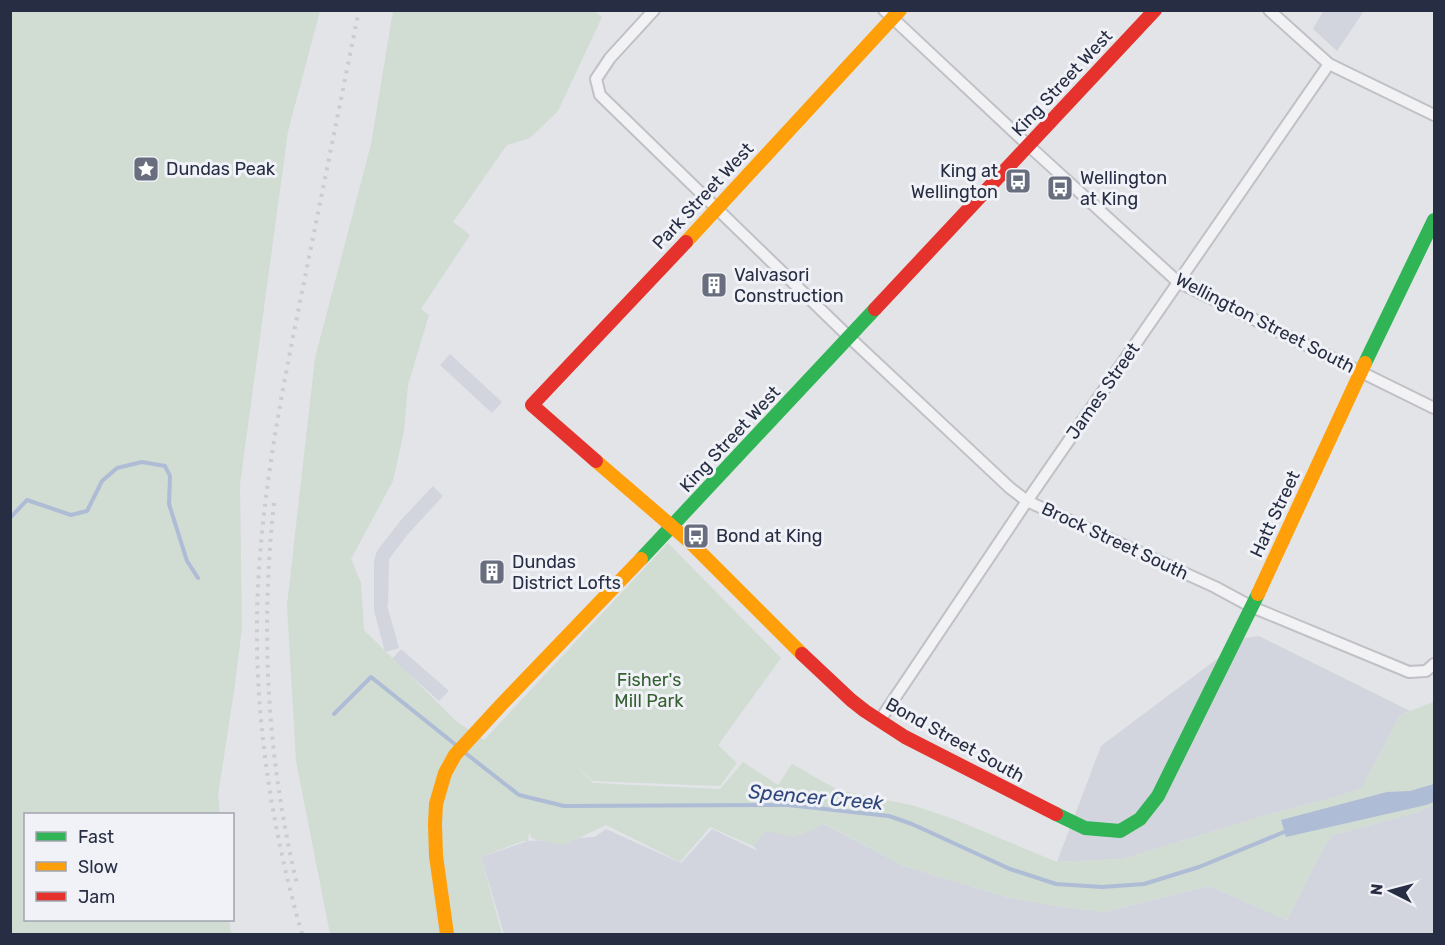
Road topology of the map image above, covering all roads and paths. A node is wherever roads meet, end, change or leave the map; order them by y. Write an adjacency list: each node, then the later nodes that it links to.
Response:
1 (654, 10): 8 (street, Brock Street South)
2 (1155, 10): 7 (street, King Street West)
3 (1269, 10): 5 (street)
4 (892, 13): 7 (street, Wellington Street South); 8 (street, Park Street West)
5 (1329, 63): 6 (street); 10 (street, James Street)
6 (1434, 116)
7 (1028, 145): 10 (street, Wellington Street South); 11 (street, King Street West)
8 (717, 209): 11 (street, Brock Street South); 13 (street, Park Street West)
9 (1434, 220): 12 (street, Hatt Street)
10 (1178, 282): 12 (street, Wellington Street South); 15 (street, James Street)
11 (849, 337): 15 (street, Brock Street South); 16 (street, King Street West)
12 (1360, 372): 14 (street, Wellington Street South); 17 (street, Hatt Street)
13 (532, 405): 16 (street, Bond Street South)
14 (1434, 408)
15 (1027, 501): 17 (street, Brock Street South); 19 (street, James Street)
16 (672, 527): 19 (street, Bond Street South); 21 (street, King Street West)
17 (1252, 607): 18 (street, Brock Street South); 20 (street, Hatt Street)
18 (1430, 668)
19 (880, 720): 20 (street, Bond Street South)
20 (1140, 819)
21 (447, 934)

